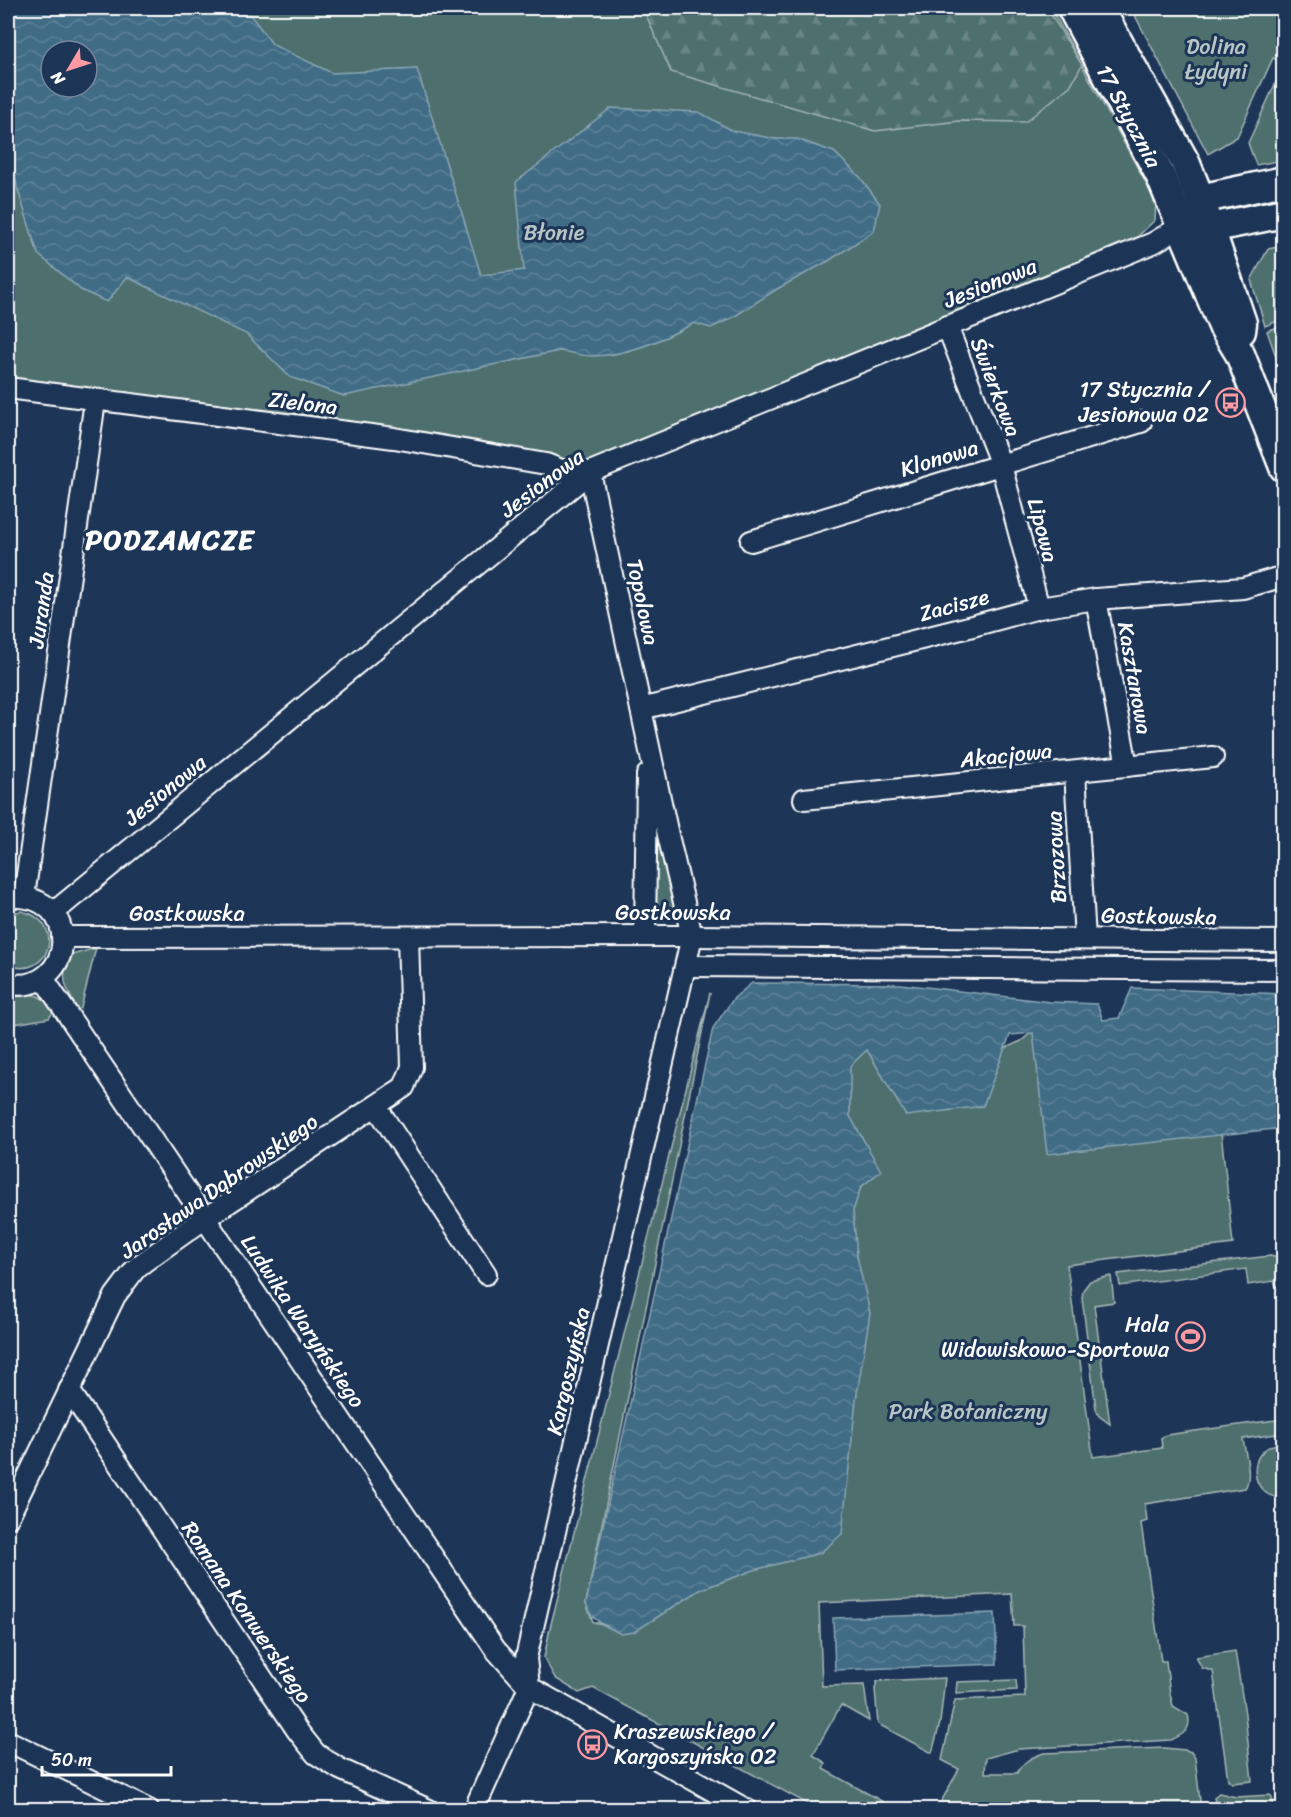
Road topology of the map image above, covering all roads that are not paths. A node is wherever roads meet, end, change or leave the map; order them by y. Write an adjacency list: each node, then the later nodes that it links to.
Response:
1 (1072, 8): 6 (main road, 17 Stycznia)
2 (1099, 8): 4 (main road, 17 Stycznia)
3 (1284, 181): 4 (main road)
4 (1200, 199): 6 (main road); 7 (main road, 17 Stycznia)
5 (1284, 213): 7 (main road)
6 (1182, 226): 7 (main road); 8 (street, Jesionowa); 9 (main road, 17 Stycznia)
7 (1210, 228): 9 (main road, 17 Stycznia)
8 (947, 326): 13 (street, Świerkowa); 15 (street, Jesionowa)
9 (1240, 354): 14 (main road, 17 Stycznia)
10 (8, 388): 11 (street, Zielona)
11 (95, 401): 15 (street, Zielona); 26 (street, Juranda)
12 (1141, 422): 13 (street, Klonowa)
13 (1000, 465): 16 (street, Klonowa); 19 (street, Lipowa)
14 (1284, 467)
15 (590, 472): 20 (street, Topolowa); 27 (street, Jesionowa)
16 (751, 541)
17 (1284, 576): 18 (street, Zacisze)
18 (1096, 598): 19 (street, Zacisze); 23 (street, Kasztanowa)
19 (1039, 608): 20 (street, Zacisze)
20 (641, 710): 21 (street, Topolowa)
21 (648, 742): 28 (street, Topolowa); 29 (street, Topolowa)
22 (1213, 757): 23 (street, Akacjowa)
23 (1126, 766): 24 (street, Akacjowa)
24 (1076, 772): 25 (street, Akacjowa); 32 (street, Brzozowa)
25 (804, 799)
26 (16, 897): 27 (street)
27 (53, 913): 30 (street)
28 (645, 936): 29 (street, Gostkowska); 31 (street, Gostkowska)
29 (692, 936): 32 (street, Gostkowska); 34 (street, Kargoszyńska)
30 (63, 937): 31 (street, Gostkowska); 36 (street)
31 (408, 937): 38 (street, Jarosława Dąbrowskiego)
32 (1085, 939): 33 (street, Gostkowska)
33 (1284, 941)
34 (686, 966): 35 (street); 43 (street, Kargoszyńska)
35 (1284, 970)
36 (43, 978): 37 (street); 39 (street, Ludwika Waryńskiego)
37 (8, 984)
38 (376, 1106): 39 (street, Jarosława Dąbrowskiego); 40 (street)
39 (204, 1219): 41 (street, Jarosława Dąbrowskiego); 43 (street, Ludwika Waryńskiego)
40 (486, 1274)
41 (69, 1390): 42 (street, Jarosława Dąbrowskiego); 46 (street, Romana Konwerskiego)
42 (9, 1509)
43 (529, 1687): 47 (street, Kargoszyńska); 48 (street, Ludwika Waryńskiego)
44 (8, 1741): 45 (street)
45 (149, 1809)
46 (429, 1809)
47 (474, 1809)
48 (747, 1809)

